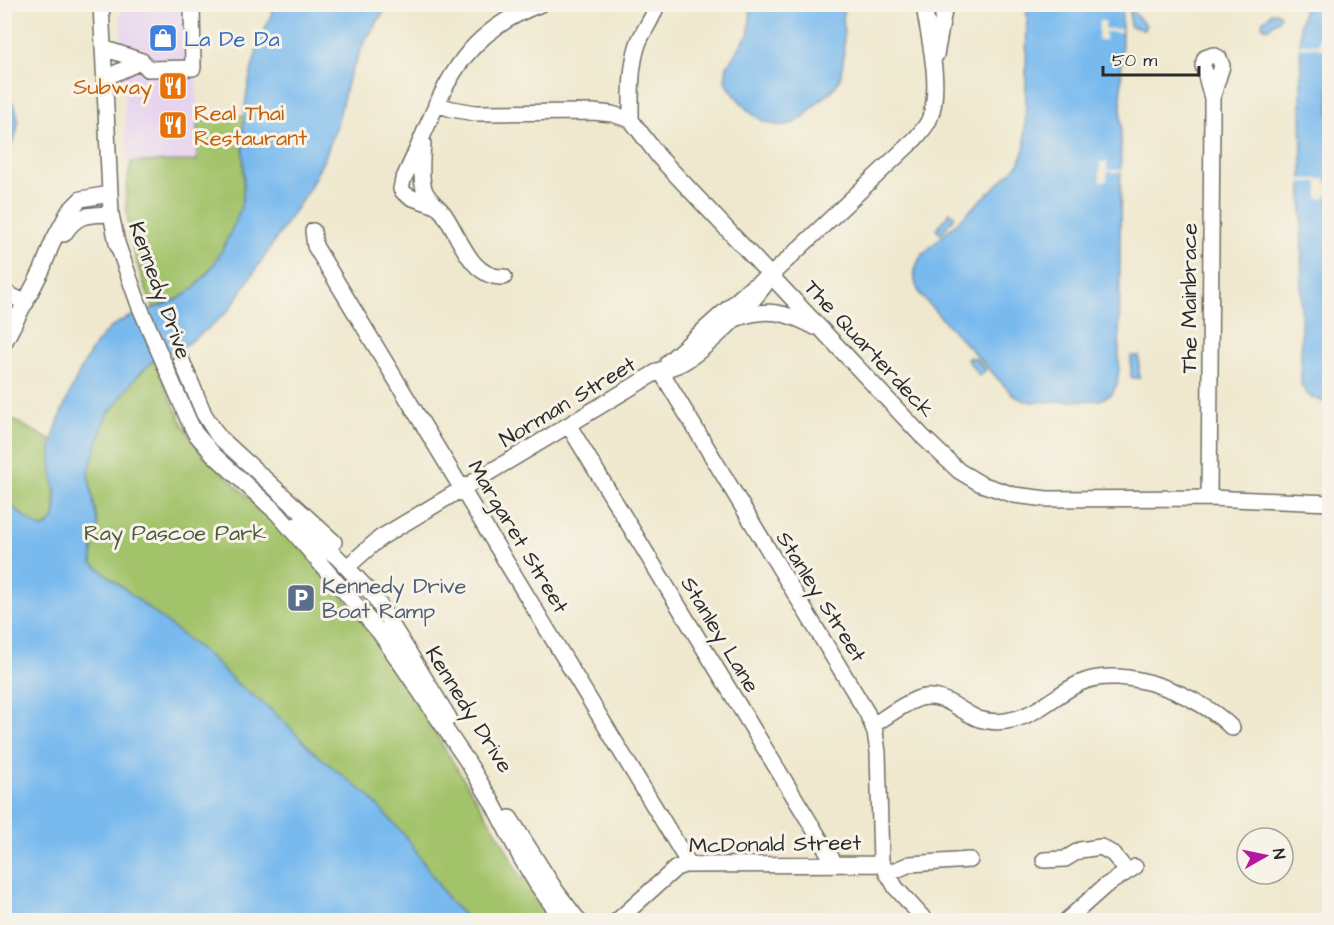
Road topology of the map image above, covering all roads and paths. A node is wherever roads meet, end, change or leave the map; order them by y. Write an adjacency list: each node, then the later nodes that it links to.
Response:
1 (102, 4): 7 (street, Kennedy Drive)
2 (192, 4): 8 (street)
3 (541, 4): 12 (street)
4 (657, 4): 13 (street)
5 (928, 4): 9 (street, Norman Street)
6 (940, 4): 9 (street, Norman Street)
7 (104, 48): 8 (street); 10 (street, Kennedy Drive)
8 (142, 61): 10 (street)
9 (934, 67): 20 (street, Norman Street)
10 (105, 78): 15 (street, Kennedy Drive)
11 (1212, 98): 31 (street, The Mainbrace)
12 (436, 104): 13 (street); 14 (street)
13 (631, 120): 20 (street, The Quarterdeck)
14 (426, 128): 16 (street); 16 (street)
15 (110, 194): 17 (street, Kennedy Drive); 19 (street)
16 (440, 209): 21 (street)
17 (111, 214): 19 (street); 33 (street, Kennedy Drive)
18 (313, 231): 30 (street, Margaret Street)
19 (42, 270): 23 (street)
20 (771, 275): 24 (street, Norman Street); 25 (street, The Quarterdeck); 28 (street, Norman Street)
21 (504, 277)
22 (4, 292): 23 (street)
23 (26, 303): 26 (street)
24 (732, 320): 25 (street); 28 (street, Norman Street)
25 (825, 332): 31 (street, The Quarterdeck)
26 (4, 343)
27 (181, 359): 34 (street)
28 (660, 370): 29 (street, Norman Street); 36 (street, Stanley Street)
29 (569, 426): 30 (street, Norman Street); 41 (street, Stanley Lane)
30 (464, 489): 34 (street, Norman Street); 40 (street, Margaret Street)
31 (1209, 498): 32 (street, The Quarterdeck)
32 (1329, 503)
33 (278, 514): 34 (street, Kennedy Drive); 35 (street, Kennedy Drive)
34 (350, 564): 35 (street); 43 (street, Kennedy Drive)
35 (393, 652): 44 (street, Kennedy Drive)
36 (873, 726): 37 (street); 42 (street, Stanley Street)
37 (1232, 728)
38 (970, 860): 42 (street, McDonald Street)
39 (1044, 860): 49 (street)
40 (690, 864): 41 (street, McDonald Street); 47 (street, McDonald Street)
41 (834, 864): 42 (street, McDonald Street)
42 (884, 869): 48 (street)
43 (549, 879): 45 (street, Kennedy Drive); 46 (street)
44 (563, 921)
45 (578, 921)
46 (589, 921)
47 (618, 921)
48 (925, 921)
49 (1067, 921)

